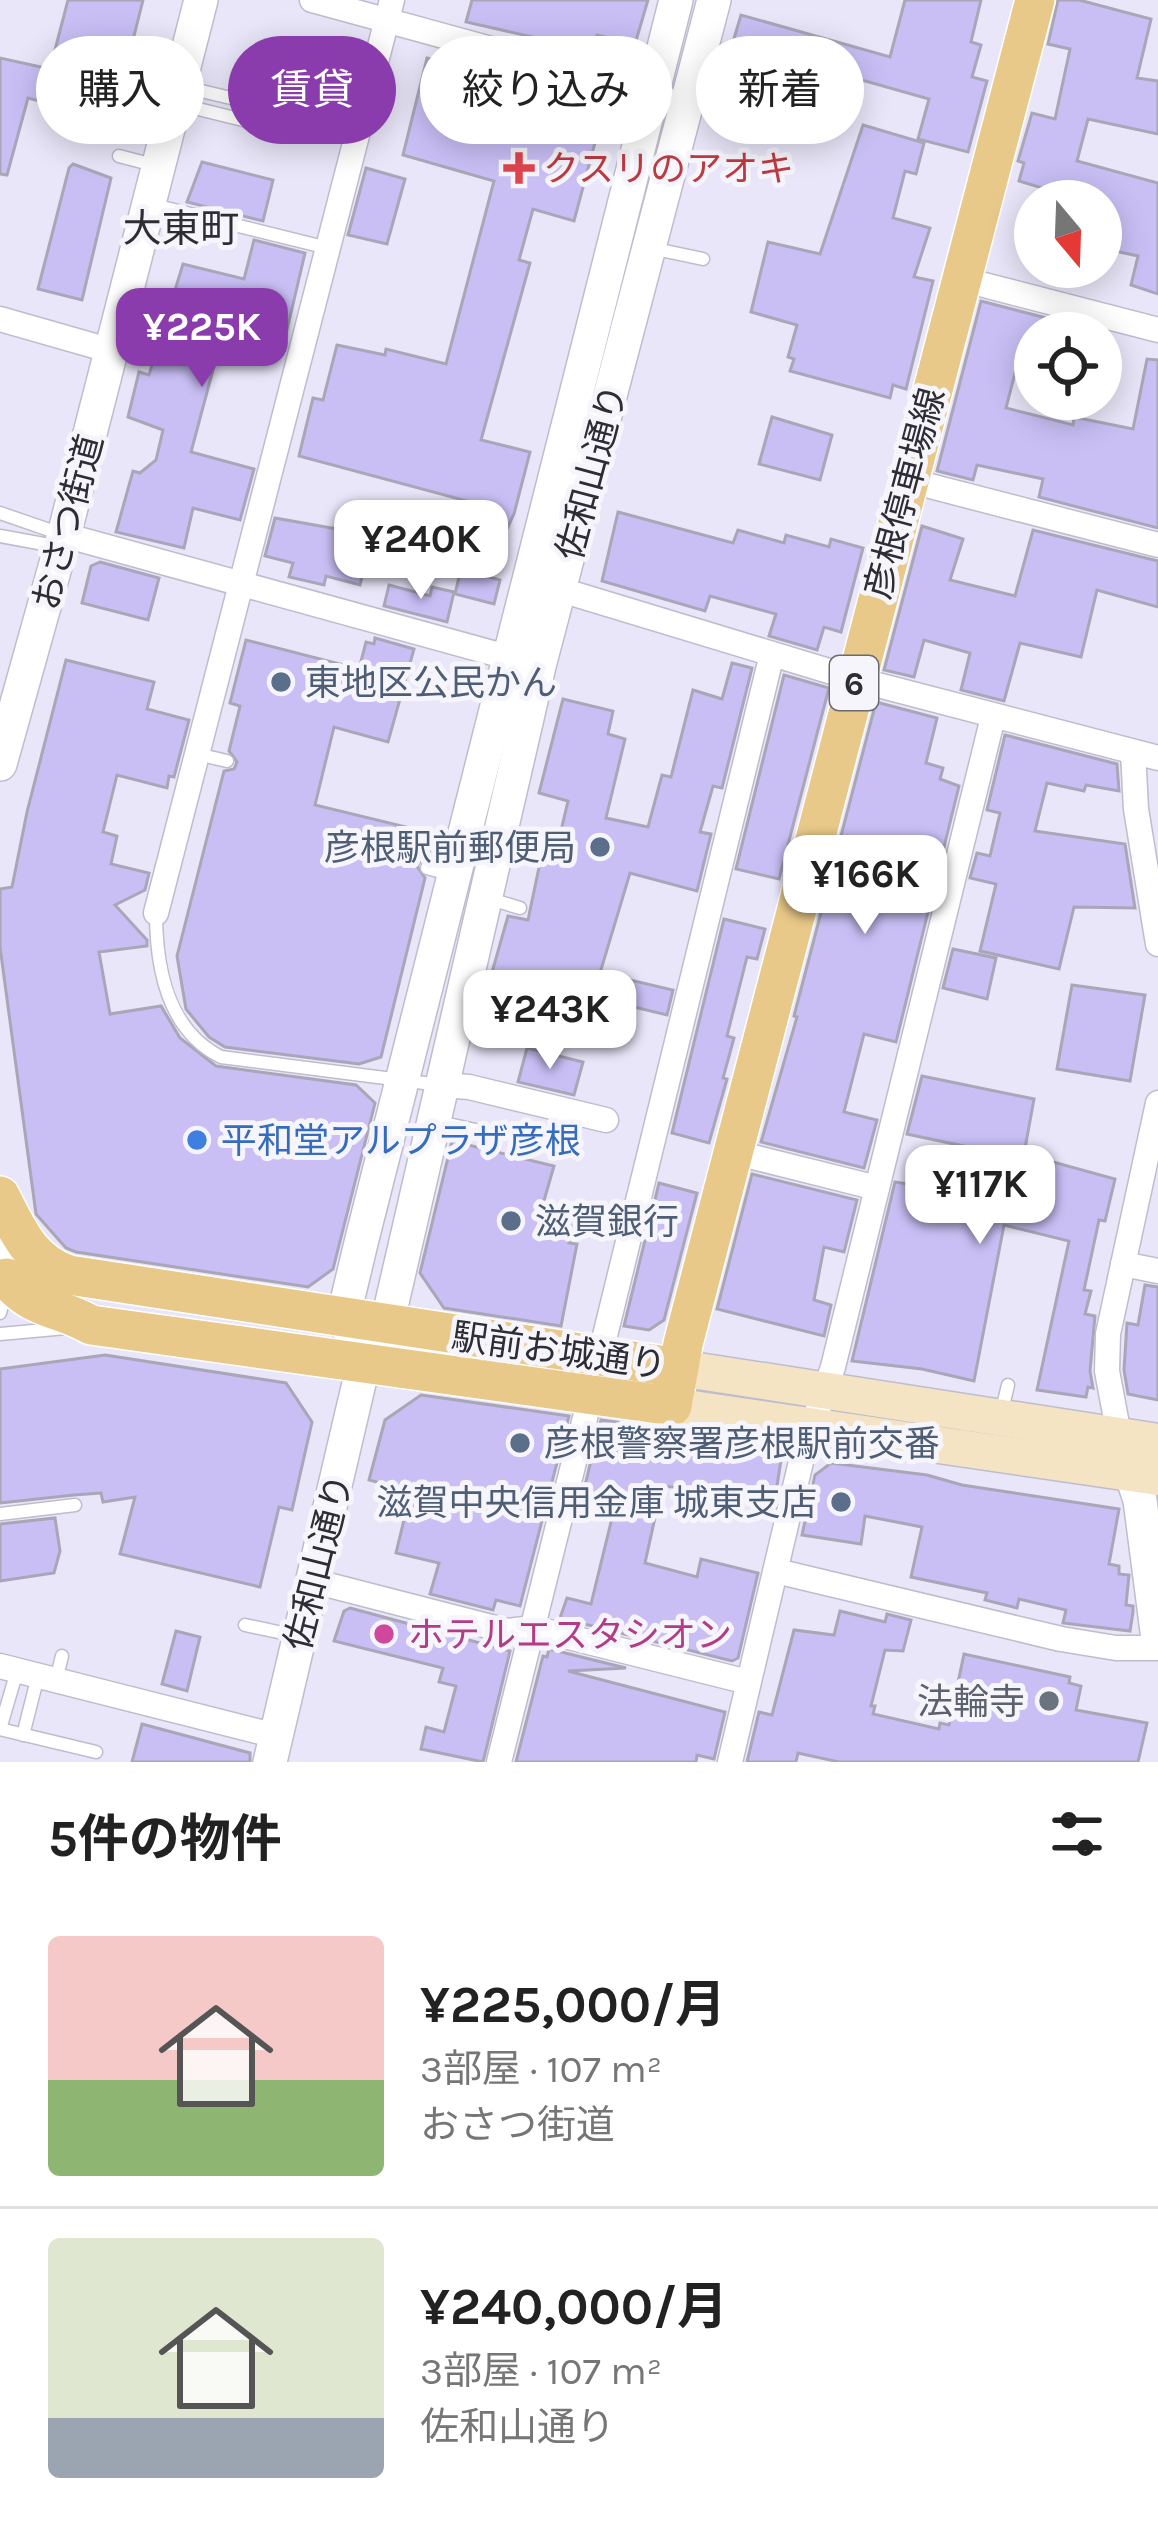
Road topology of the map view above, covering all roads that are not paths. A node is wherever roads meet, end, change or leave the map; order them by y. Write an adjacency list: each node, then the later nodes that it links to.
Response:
1 (201, 0): 7 (street, おさつ街道)
2 (312, 0): 6 (street)
3 (676, 0): 9 (street, 佐和山通り)
4 (1035, 0): 21 (main road, 彦根停車場線 / 6)
5 (723, 1): 10 (street, 佐和山通り)
6 (389, 10): 8 (street)
7 (192, 36)
8 (471, 36)
9 (667, 36)
10 (715, 36)
11 (696, 112): 19 (street, 佐和山通り)
12 (164, 144): 16 (street, おさつ街道)
13 (355, 144): 18 (street)
14 (641, 144): 31 (street, 佐和山通り)
15 (119, 156): 16 (lane)
16 (158, 166): 17 (street, おさつ街道)
17 (149, 204): 18 (lane); 24 (street, おさつ街道)
18 (332, 246): 30 (street)
19 (650, 248): 20 (lane); 31 (street, 佐和山通り)
20 (703, 259)
21 (972, 259): 23 (street); 25 (main road, 彦根停車場線 / 6)
22 (6, 314): 24 (street)
23 (1158, 330)
24 (112, 351): 28 (street, おさつ街道)
25 (907, 480): 29 (street); 34 (main road, 彦根停車場線 / 6)
26 (0, 513): 28 (lane)
27 (0, 536): 28 (lane)
28 (63, 541): 30 (street); 39 (street, おさつ街道)
29 (1158, 545)
30 (242, 583): 33 (street); 37 (street)
31 (544, 585): 32 (street); 33 (street, 佐和山通り)
32 (772, 655): 34 (street); 60 (street)
33 (523, 662): 40 (street, 佐和山通り); 44 (street, 佐和山通り)
34 (855, 680): 35 (street); 50 (main road, 彦根停車場線 / 6)
35 (993, 717): 36 (street); 51 (street)
36 (1138, 751): 43 (street)
37 (197, 754): 38 (lane); 42 (street)
38 (226, 761)
39 (0, 764)
40 (486, 897): 41 (lane); 45 (street, 佐和山通り)
41 (520, 908)
42 (156, 913): 44 (lane)
43 (1154, 944)
44 (401, 1081): 45 (lane); 56 (street, 佐和山通り)
45 (442, 1085): 47 (street); 48 (street, 佐和山通り)
46 (1158, 1103): 53 (street)
47 (607, 1117)
48 (434, 1120): 49 (lane); 57 (street, 佐和山通り)
49 (480, 1131)
50 (733, 1153): 51 (street); 62 (main road, 彦根停車場線 / 6)
51 (877, 1188): 64 (street)
52 (0, 1196): 56 (main road, 駅前お城通り)
53 (1123, 1264): 54 (street); 65 (street)
54 (1158, 1271)
55 (2, 1278): 58 (main road, 駅前お城通り)
56 (343, 1318): 57 (main road, 駅前お城通り); 61 (street)
57 (387, 1324): 60 (main road, 駅前お城通り); 61 (street, 佐和山通り)
58 (91, 1325): 59 (lane); 61 (main road, 駅前お城通り)
59 (0, 1334)
60 (601, 1356): 62 (main road, 駅前お城通り)
61 (364, 1362): 63 (main road, 駅前お城通り); 71 (street, 佐和山通り)
62 (675, 1387): 63 (main road, 駅前お城通り); 64 (main road, 駅前お城通り)
63 (591, 1394): 74 (street)
64 (819, 1408): 65 (main road, 駅前お城通り); 67 (main road, 駅前お城通り); 70 (street)
65 (1119, 1435): 66 (main road, 駅前お城通り); 67 (street)
66 (1158, 1442)
67 (1144, 1474): 72 (street)
68 (75, 1504): 69 (lane)
69 (0, 1514)
70 (776, 1571): 76 (street); 78 (street)
71 (313, 1581): 74 (street); 75 (street, 佐和山通り)
72 (1157, 1620)
73 (245, 1625): 75 (lane)
74 (533, 1628): 78 (street); 83 (street)
75 (299, 1637): 81 (street, 佐和山通り)
76 (1158, 1648)
77 (34, 1670): 79 (lane); 80 (lane); 81 (street)
78 (748, 1682): 84 (street)
79 (0, 1729): 80 (lane)
80 (23, 1735): 82 (lane)
81 (273, 1749)
82 (96, 1752)
83 (499, 1762)
84 (730, 1762)

